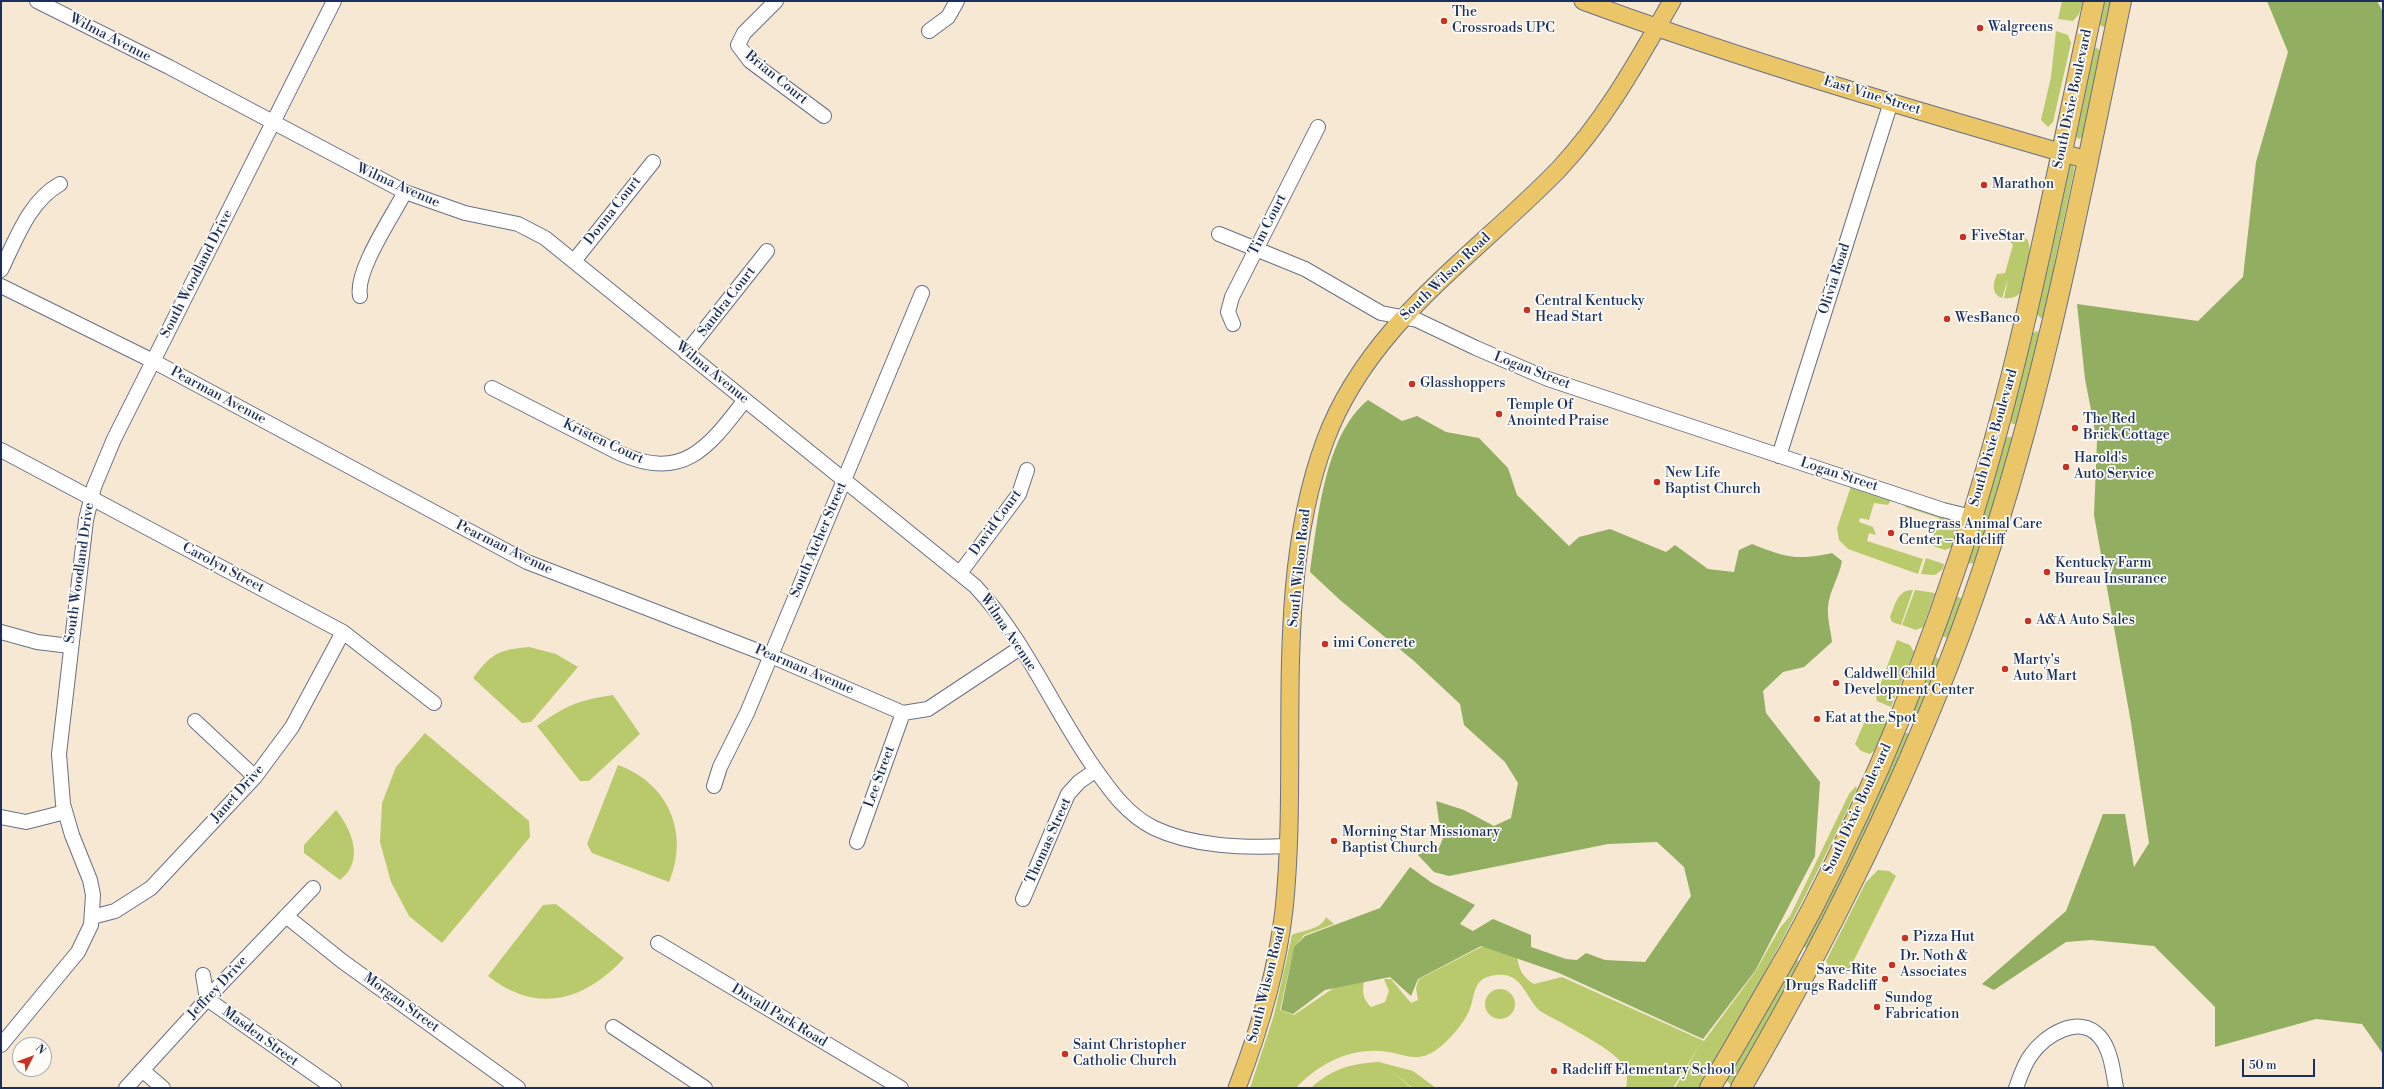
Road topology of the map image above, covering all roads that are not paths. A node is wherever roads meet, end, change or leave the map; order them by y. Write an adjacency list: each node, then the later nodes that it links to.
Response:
1 (37, 1): 13 (street, Wilma Avenue)
2 (334, 1): 13 (street, South Woodland Drive)
3 (776, 1): 12 (street, Brian Court)
4 (957, 1): 10 (street)
5 (1583, 1): 9 (main road, East Vine Street)
6 (1672, 1): 9 (main road, South Wilson Road)
7 (2094, 1): 15 (highway, South Dixie Boulevard)
8 (2122, 1): 16 (highway, South Dixie Boulevard)
9 (1657, 28): 11 (main road, East Vine Street); 28 (main road, South Wilson Road)
10 (929, 31)
11 (1891, 102): 15 (main road, East Vine Street); 35 (street, Olivia Road)
12 (824, 116)
13 (273, 124): 19 (street, Wilma Avenue); 31 (street, South Woodland Drive)
14 (1318, 127): 21 (street, Tim Court)
15 (2061, 152): 16 (main road, East Vine Street); 39 (highway, South Dixie Boulevard)
16 (2087, 160): 74 (highway, South Dixie Boulevard)
17 (653, 162): 23 (street, Donna Court)
18 (60, 184): 24 (street)
19 (405, 192): 23 (street, Wilma Avenue); 27 (street)
20 (1219, 234): 21 (street, Logan Street)
21 (1256, 248): 28 (street, Logan Street); 29 (street, Tim Court)
22 (767, 250): 30 (street, Sandra Court)
23 (574, 261): 30 (street, Wilma Avenue)
24 (1, 270)
25 (1, 286): 31 (street, Pearman Avenue)
26 (922, 293): 37 (street, South Atcher Street)
27 (360, 296)
28 (1403, 317): 35 (street, Logan Street); 55 (main road, South Wilson Road)
29 (1233, 324)
30 (686, 353): 33 (street, Wilma Avenue)
31 (153, 361): 38 (street, South Woodland Drive); 45 (street, Pearman Avenue)
32 (492, 388): 33 (street, Kristen Court)
33 (745, 400): 37 (street, Wilma Avenue)
34 (1, 450): 38 (street, Carolyn Street)
35 (1779, 456): 39 (street, Logan Street)
36 (1027, 470): 40 (street, David Court)
37 (844, 480): 40 (street, Wilma Avenue); 45 (street, South Atcher Street)
38 (91, 497): 42 (street, Carolyn Street); 43 (street, South Woodland Drive)
39 (1972, 517): 66 (highway, South Dixie Boulevard)
40 (960, 573): 44 (street, Wilma Avenue)
41 (1, 632): 43 (street)
42 (342, 632): 46 (street, Carolyn Street); 50 (street, Janet Drive)
43 (70, 646): 52 (street, South Woodland Drive)
44 (1020, 648): 47 (street); 49 (street, Wilma Avenue)
45 (771, 656): 47 (street, Pearman Avenue); 51 (street, South Atcher Street)
46 (434, 703)
47 (903, 713): 54 (street, Lee Street)
48 (195, 721): 50 (street)
49 (1096, 770): 55 (street, Wilma Avenue); 57 (street, Thomas Street)
50 (255, 777): 59 (street, Janet Drive)
51 (714, 786)
52 (65, 812): 53 (street); 59 (street, South Woodland Drive)
53 (1, 817)
54 (857, 842)
55 (1287, 846): 73 (main road, South Wilson Road)
56 (312, 888): 58 (street, Jeffrey Drive)
57 (1023, 899)
58 (286, 916): 62 (street, Jeffrey Drive); 70 (street, Morgan Street)
59 (92, 917): 64 (street, South Woodland Drive)
60 (658, 943): 72 (street, Duvall Park Road)
61 (203, 975): 62 (street, Masden Street)
62 (207, 998): 65 (street, Jeffrey Drive); 69 (street, Masden Street)
63 (613, 1027): 71 (street)
64 (1, 1045)
65 (142, 1070): 67 (street, Jeffrey Drive); 68 (street)
66 (1713, 1087)
67 (126, 1088)
68 (163, 1088)
69 (334, 1088)
70 (518, 1088)
71 (705, 1088)
72 (901, 1088)
73 (1237, 1088)
74 (1740, 1088)
75 (2016, 1088): 76 (street)
76 (2116, 1088)

